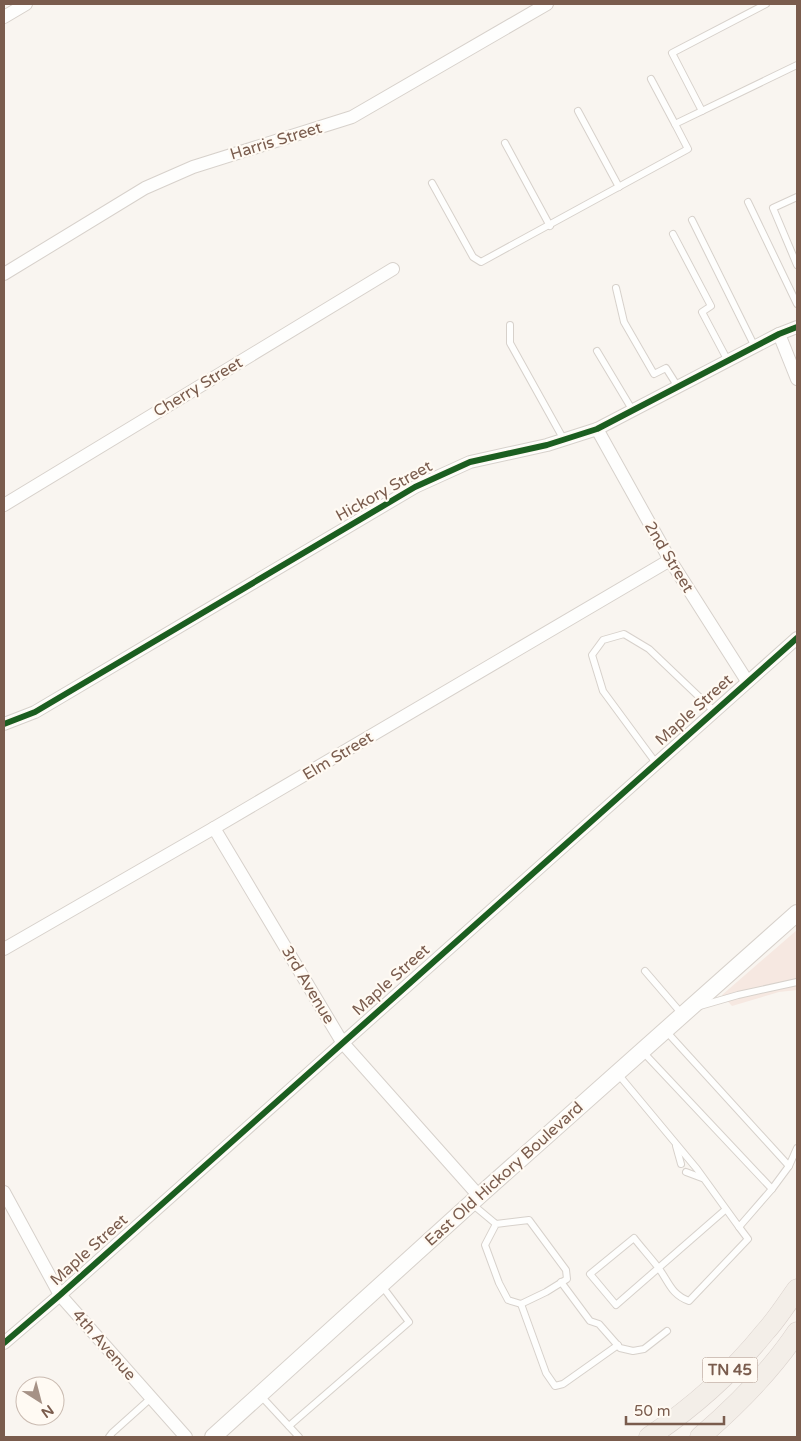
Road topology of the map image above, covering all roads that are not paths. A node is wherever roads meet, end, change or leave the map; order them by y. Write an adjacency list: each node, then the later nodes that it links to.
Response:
1 (26, 4): 4 (street)
2 (546, 4): 20 (street, Harris Street)
3 (766, 4): 8 (lane)
4 (4, 17)
5 (797, 65): 8 (lane)
6 (651, 79): 9 (lane)
7 (578, 111): 12 (lane)
8 (702, 111): 9 (lane)
9 (675, 124): 12 (lane)
10 (504, 143): 16 (lane)
11 (432, 183): 16 (lane)
12 (619, 187): 16 (lane)
13 (797, 197): 18 (lane)
14 (748, 202): 22 (lane)
15 (692, 220): 26 (lane)
16 (550, 226)
17 (673, 234): 28 (lane)
18 (797, 265)
19 (393, 269): 34 (street, Cherry Street)
20 (4, 274)
21 (616, 288): 30 (lane)
22 (797, 304)
23 (510, 326): 33 (lane)
24 (797, 327): 25 (street, Hickory Street)
25 (779, 334): 26 (street, Hickory Street); 29 (street)
26 (755, 347): 28 (street, Hickory Street)
27 (597, 350): 31 (lane)
28 (728, 361): 30 (street, Hickory Street)
29 (797, 379)
30 (678, 387): 31 (street, Hickory Street)
31 (633, 410): 32 (street, Hickory Street)
32 (597, 429): 33 (street, Hickory Street); 35 (street, 2nd Street)
33 (564, 440): 39 (street, Hickory Street)
34 (4, 505)
35 (670, 560): 37 (street, 2nd Street); 41 (street, Elm Street)
36 (797, 638): 37 (street, Maple Street)
37 (747, 681): 38 (street, Maple Street)
38 (714, 711): 40 (street, Maple Street); 40 (lane)
39 (4, 724)
40 (656, 763): 49 (street, Maple Street)
41 (214, 828): 43 (street, Elm Street); 49 (street, 3rd Avenue)
42 (797, 913): 47 (street, East Old Hickory Boulevard)
43 (4, 949)
44 (645, 971): 47 (lane)
45 (796, 983): 46 (lane); 47 (lane)
46 (797, 991)
47 (686, 1012): 48 (street, East Old Hickory Boulevard)
48 (665, 1030): 50 (street, East Old Hickory Boulevard); 55 (lane)
49 (342, 1042): 60 (street, 3rd Avenue); 68 (street, Maple Street)
50 (642, 1051): 51 (street, East Old Hickory Boulevard); 58 (lane)
51 (617, 1073): 52 (lane); 60 (street, East Old Hickory Boulevard)
52 (676, 1144): 54 (lane); 57 (lane)
53 (797, 1148): 55 (lane)
54 (681, 1164)
55 (789, 1166): 58 (lane)
56 (686, 1172): 57 (lane)
57 (703, 1178): 61 (lane)
58 (772, 1189): 63 (lane)
59 (4, 1192): 68 (street, 4th Avenue)
60 (475, 1200): 62 (lane); 66 (street, East Old Hickory Boulevard)
61 (725, 1210): 63 (lane); 64 (lane)
62 (496, 1224): 65 (lane); 69 (lane)
63 (739, 1227): 64 (lane)
64 (659, 1268): 64 (lane)
65 (561, 1282): 69 (lane); 73 (lane)
66 (381, 1285): 74 (street, East Old Hickory Boulevard); 76 (lane)
67 (797, 1289): 81 (main road, TN 45)
68 (60, 1295): 72 (street, Maple Street); 75 (street, 4th Avenue)
69 (521, 1304): 73 (lane)
70 (667, 1331): 73 (lane)
71 (797, 1332): 82 (main road, TN 45)
72 (4, 1343)
73 (618, 1345)
74 (260, 1395): 76 (lane); 79 (street, East Old Hickory Boulevard)
75 (151, 1398): 77 (lane); 78 (street, 4th Avenue)
76 (289, 1426): 80 (lane)
77 (109, 1437)
78 (186, 1437)
79 (213, 1437)
80 (299, 1437)
81 (649, 1437)
82 (700, 1437)

